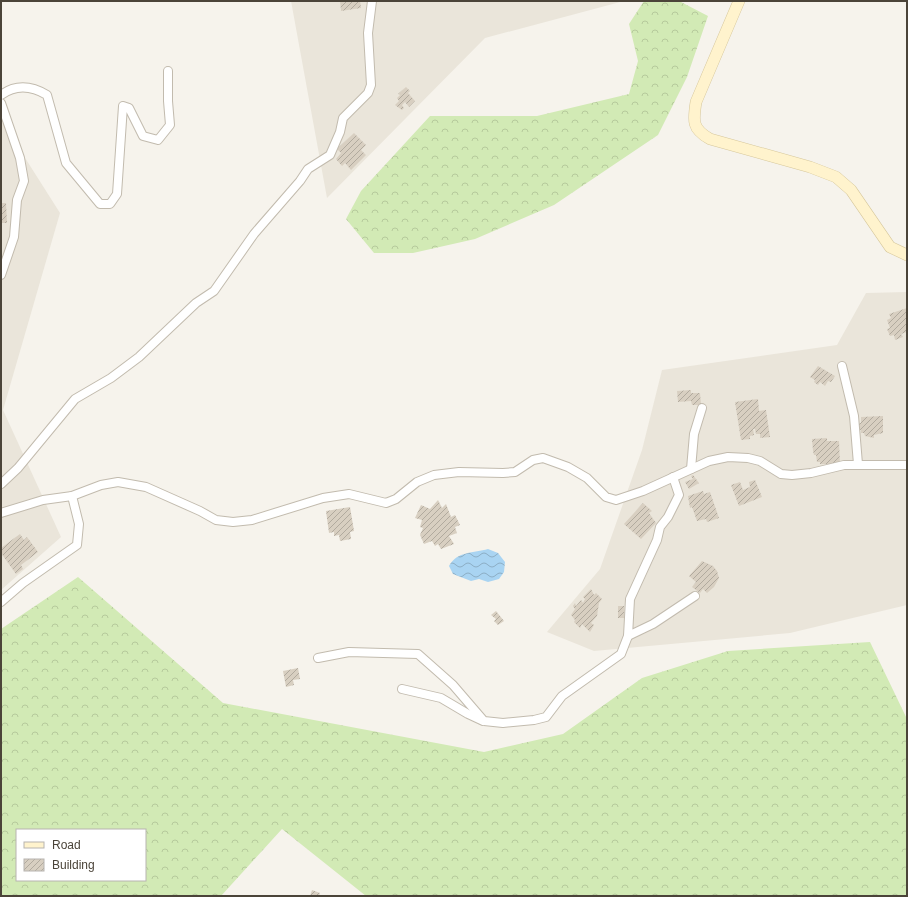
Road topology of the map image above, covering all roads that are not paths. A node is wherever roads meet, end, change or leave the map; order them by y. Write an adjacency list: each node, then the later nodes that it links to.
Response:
1 (372, 1): 14 (street)
2 (739, 1): 6 (main road)
3 (168, 70): 4 (street)
4 (1, 95)
5 (1, 103): 7 (street)
6 (907, 255)
7 (1, 275)
8 (842, 366): 10 (street)
9 (702, 408): 12 (street)
10 (858, 464): 11 (street); 12 (street)
11 (907, 465)
12 (691, 469): 13 (street)
13 (673, 477): 15 (street); 19 (street)
14 (1, 484)
15 (72, 496): 16 (street); 18 (street)
16 (1, 513)
17 (695, 596): 19 (street)
18 (1, 602)
19 (628, 636): 22 (street)
20 (318, 658): 22 (street)
21 (402, 689): 22 (street)
22 (484, 721)

